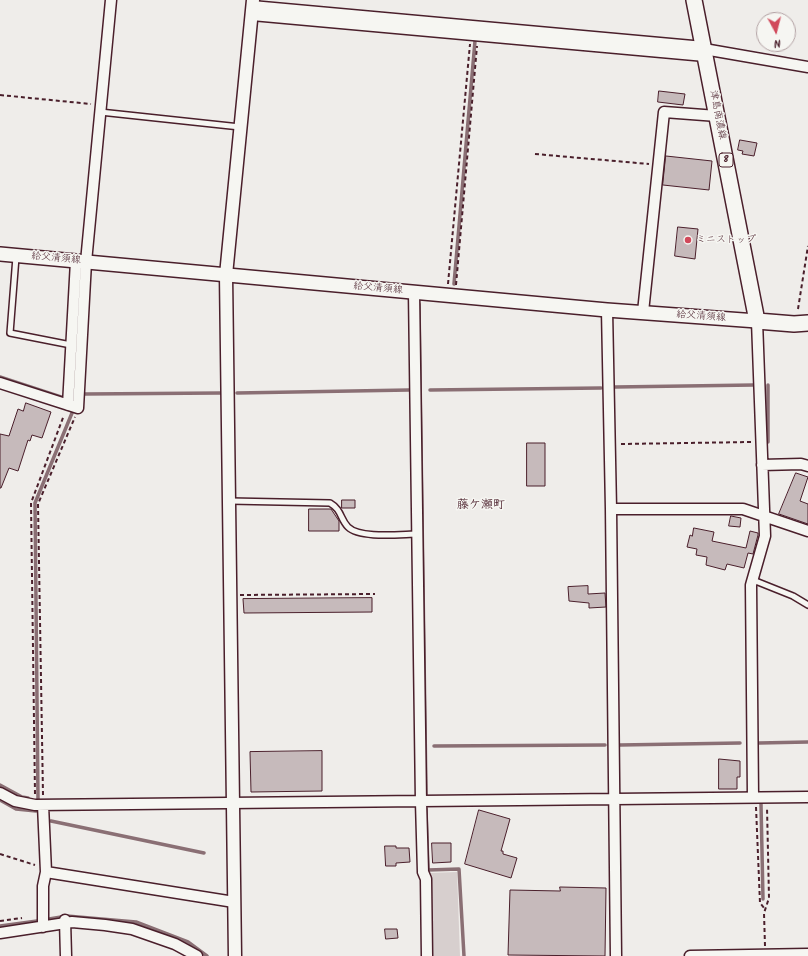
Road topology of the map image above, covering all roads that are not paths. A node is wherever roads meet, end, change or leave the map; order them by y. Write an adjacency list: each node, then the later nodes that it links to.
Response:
1 (111, 0): 7 (street)
2 (694, 0): 5 (main road, 津島南濃線 / 8)
3 (252, 7): 4 (street); 9 (street)
4 (471, 32): 5 (street); 5 (street)
5 (704, 51): 6 (street); 8 (main road, 津島南濃線 / 8)
6 (808, 66)
7 (100, 112): 9 (lane); 12 (street)
8 (717, 116): 16 (street); 17 (main road, 津島南濃線 / 8)
9 (240, 127): 13 (street)
10 (0, 254): 11 (main road, 給父清須線)
11 (16, 256): 12 (main road, 給父清須線); 19 (lane)
12 (81, 262): 13 (main road, 給父清須線); 19 (street); 21 (street)
13 (226, 275): 14 (main road, 給父清須線); 24 (street)
14 (414, 292): 15 (main road, 給父清須線); 28 (street)
15 (606, 310): 16 (main road, 給父清須線); 25 (street)
16 (643, 312): 17 (main road, 給父清須線)
17 (757, 321): 18 (main road); 22 (street)
18 (808, 323)
19 (71, 345): 21 (street)
20 (0, 383): 21 (street)
21 (68, 405)
22 (762, 465): 23 (street); 26 (street)
23 (808, 466)
24 (229, 501): 28 (lane); 36 (street)
25 (611, 509): 26 (street); 34 (street)
26 (765, 516): 27 (street); 29 (street)
27 (808, 531)
28 (418, 534): 35 (street)
29 (753, 580): 30 (lane); 33 (street)
30 (808, 605)
31 (0, 793): 37 (street)
32 (808, 796): 33 (street)
33 (754, 797): 34 (street)
34 (615, 799): 35 (street); 48 (street)
35 (421, 802): 36 (street); 47 (street)
36 (233, 803): 37 (street); 39 (street)
37 (39, 805): 38 (street)
38 (46, 870): 39 (street); 41 (street)
39 (234, 902): 46 (street)
40 (65, 922): 41 (street); 44 (street); 45 (street)
41 (43, 927): 42 (street)
42 (0, 933)
43 (808, 954): 49 (street)
44 (66, 956)
45 (197, 956)
46 (235, 956)
47 (427, 956)
48 (616, 956)
49 (690, 956)

